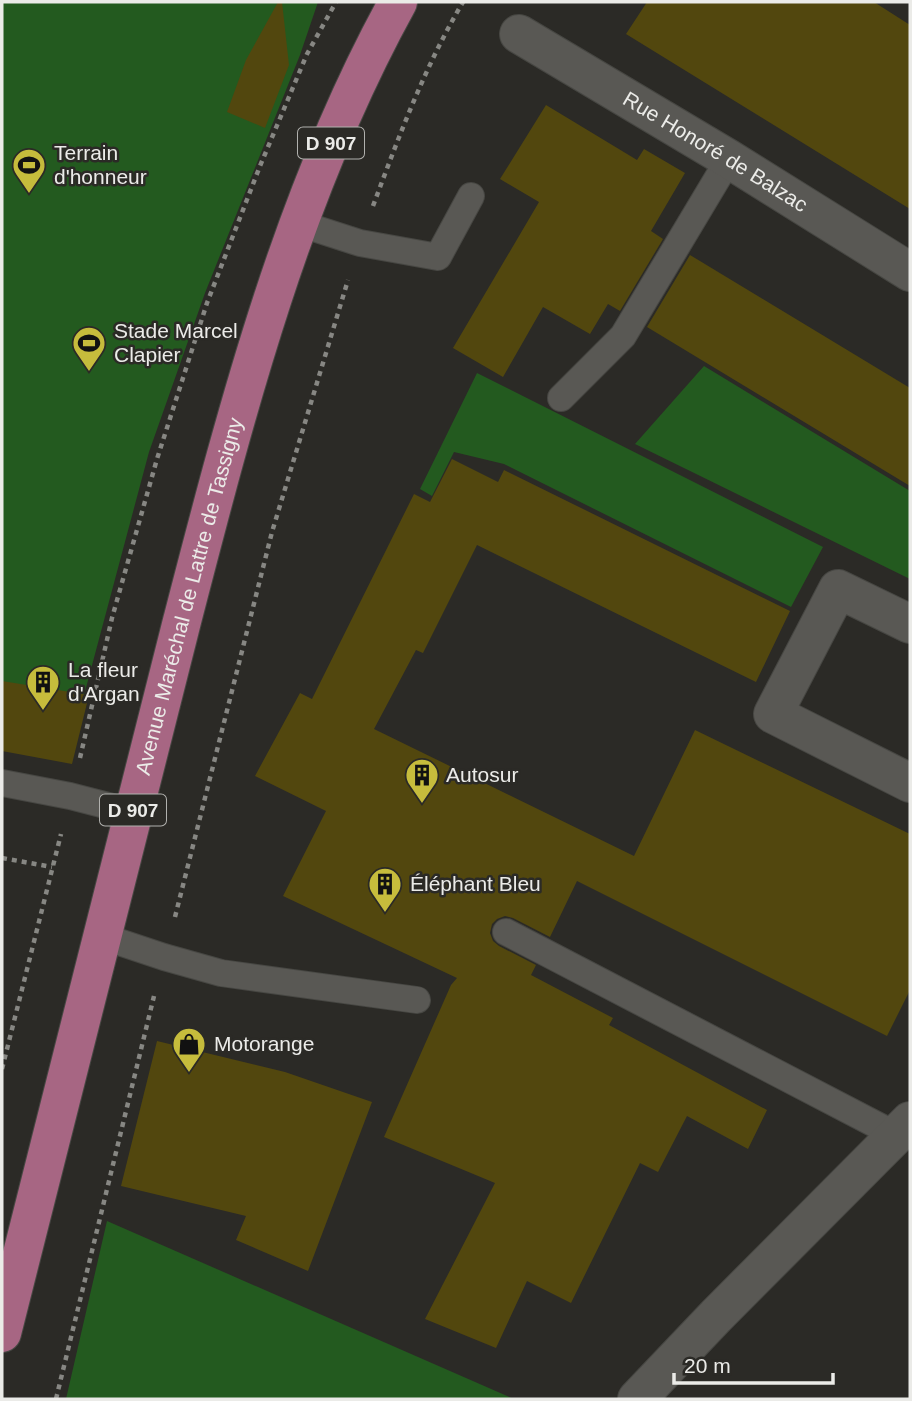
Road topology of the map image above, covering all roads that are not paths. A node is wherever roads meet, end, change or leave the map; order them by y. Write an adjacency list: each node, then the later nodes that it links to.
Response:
1 (398, 2): 5 (main road, Avenue Maréchal de Lattre de Tassigny / D 907)
2 (519, 34): 3 (street, Rue Honoré de Balzac)
3 (729, 159): 6 (street, Rue Honoré de Balzac); 7 (lane)
4 (471, 196): 5 (lane)
5 (298, 223): 11 (main road, Avenue Maréchal de Lattre de Tassigny / D 907)
6 (910, 272)
7 (561, 398)
8 (910, 624): 10 (street)
9 (2, 783): 11 (lane)
10 (910, 783)
11 (132, 812): 13 (main road, Avenue Maréchal de Lattre de Tassigny / D 907)
12 (506, 932): 15 (lane)
13 (101, 936): 14 (lane); 16 (main road, Avenue Maréchal de Lattre de Tassigny / D 907)
14 (417, 1000)
15 (903, 1128): 17 (street)
16 (2, 1333)
17 (637, 1399)

